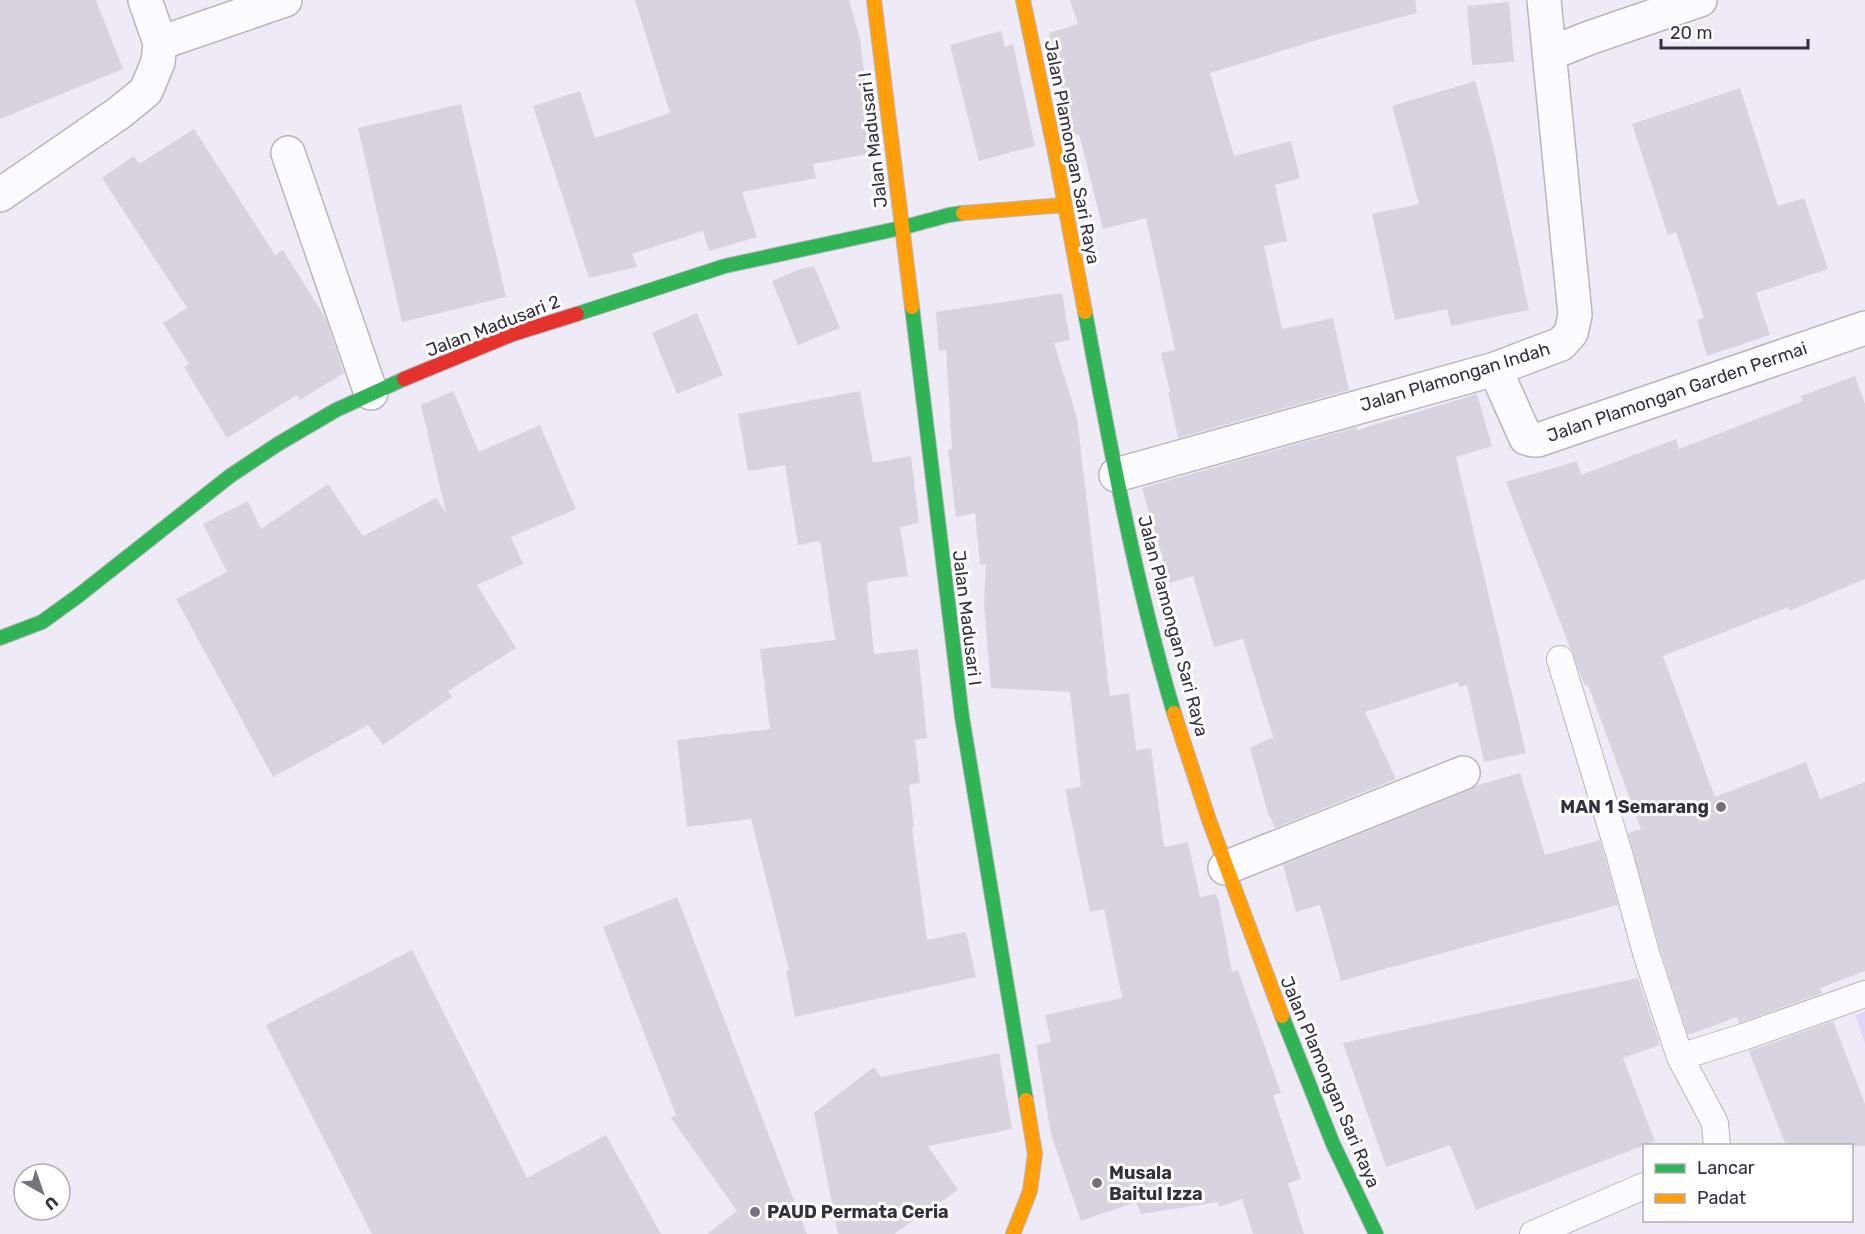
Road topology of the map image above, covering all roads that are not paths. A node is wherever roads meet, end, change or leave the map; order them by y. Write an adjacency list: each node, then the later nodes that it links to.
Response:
1 (145, 0): 7 (street)
2 (285, 0): 7 (street)
3 (874, 0): 12 (street, Jalan Madusari I)
4 (1023, 0): 11 (street, Jalan Plamongan Sari Raya)
5 (1544, 0): 8 (street, Jalan Plamongan Indah)
6 (1700, 0): 8 (street)
7 (160, 43): 10 (street)
8 (1549, 54): 14 (street, Jalan Plamongan Indah)
9 (288, 153): 15 (street)
10 (0, 195)
11 (1065, 205): 12 (street, Jalan Madusari 2); 16 (street, Jalan Plamongan Sari Raya)
12 (901, 228): 15 (street, Jalan Madusari 2); 25 (street, Jalan Madusari I)
13 (1865, 328): 14 (street, Jalan Plamongan Garden Permai)
14 (1495, 369): 16 (street, Jalan Plamongan Indah)
15 (371, 393): 17 (street, Jalan Madusari 2)
16 (1116, 475): 20 (street, Jalan Plamongan Sari Raya)
17 (0, 638)
18 (1560, 659): 22 (lane)
19 (1463, 773): 20 (street)
20 (1225, 868): 26 (street, Jalan Plamongan Sari Raya)
21 (1865, 994): 22 (lane)
22 (1680, 1057): 23 (lane)
23 (1717, 1144)
24 (1643, 1186): 27 (lane)
25 (1012, 1234)
26 (1376, 1234)
27 (1533, 1234)

